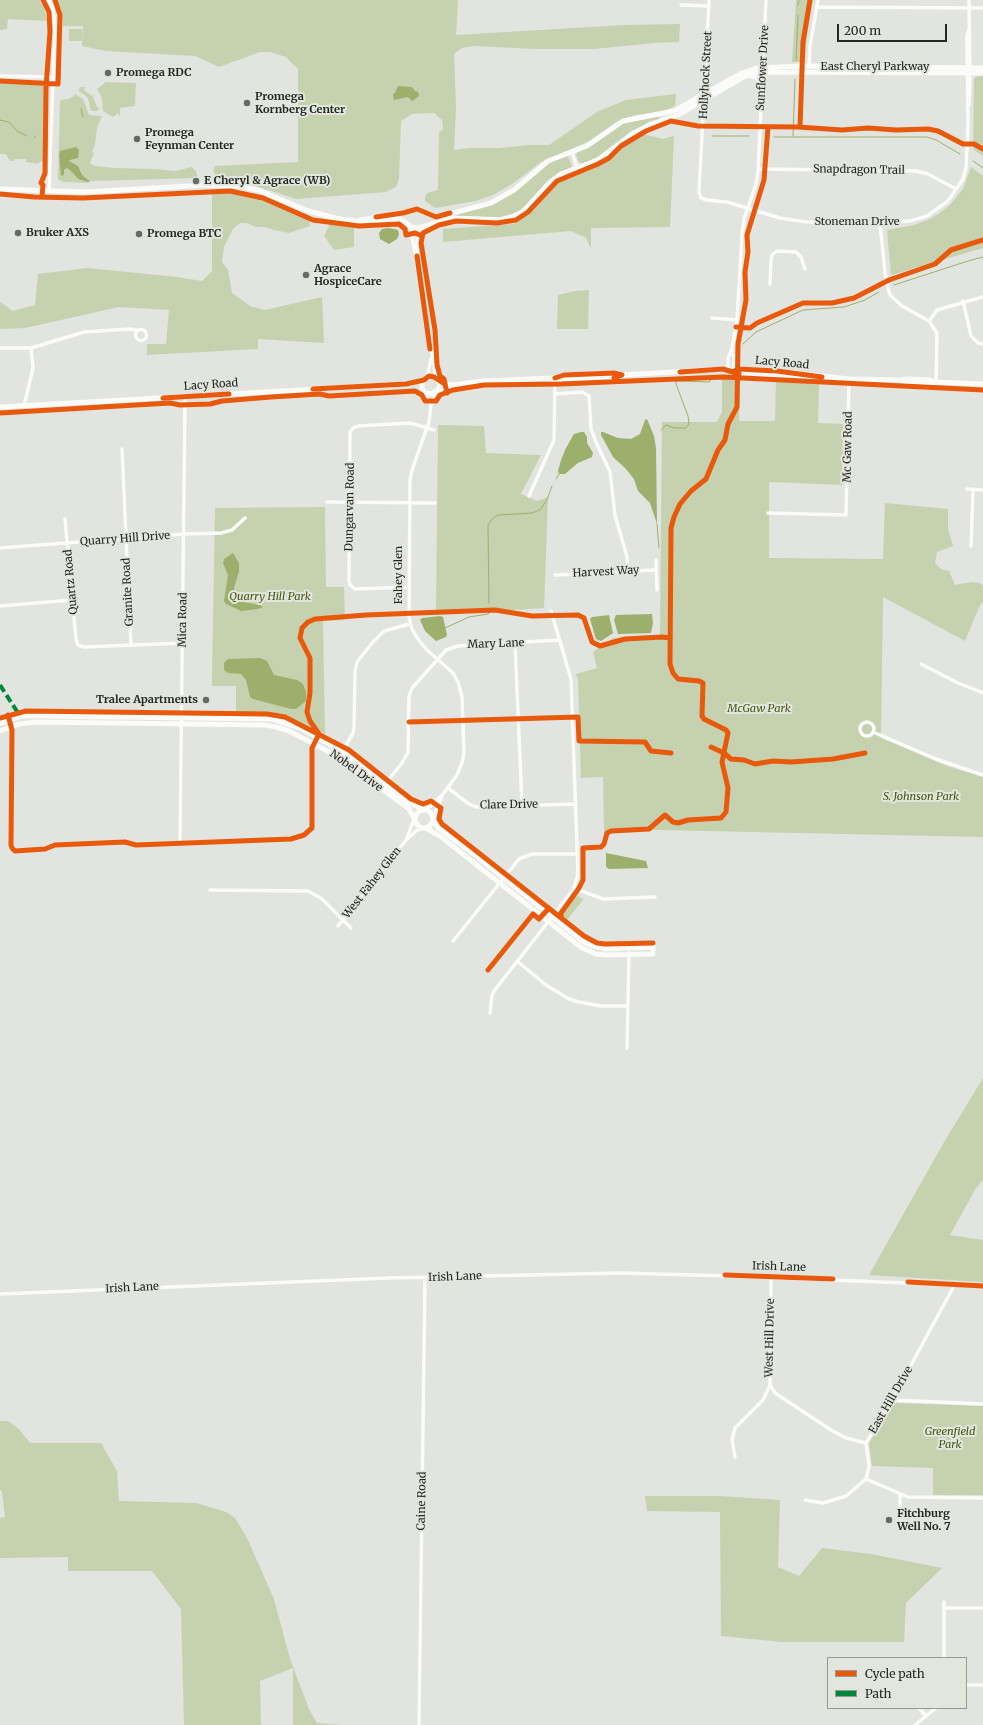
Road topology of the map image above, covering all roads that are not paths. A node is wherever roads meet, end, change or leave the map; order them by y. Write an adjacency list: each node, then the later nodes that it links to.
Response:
1 (49, 0): 18 (street)
2 (709, 0): 7 (street, Hollyhock Street)
3 (766, 0): 12 (street, Sunflower Drive)
4 (818, 0): 8 (street)
5 (969, 0): 9 (street, Stoneman Drive)
6 (681, 5): 7 (street)
7 (709, 6): 20 (street, Hollyhock Street)
8 (816, 7): 9 (street); 13 (street)
9 (969, 8): 10 (street); 14 (street, Stoneman Drive)
10 (983, 8)
11 (983, 68): 14 (street, East Cheryl Parkway)
12 (763, 69): 13 (street, East Cheryl Parkway); 16 (street, East Cheryl Parkway); 19 (street, Sunflower Drive); 20 (street, East Cheryl Parkway)
13 (809, 69): 14 (street, East Cheryl Parkway)
14 (968, 70): 15 (street, East Cheryl Parkway); 26 (street, Stoneman Drive)
15 (983, 73)
16 (747, 75): 19 (street); 21 (street, East Cheryl Parkway)
17 (0, 76): 18 (street)
18 (53, 77): 27 (street)
19 (762, 83): 24 (street, Sunflower Drive)
20 (705, 94): 21 (street, Hollyhock Street); 22 (street, East Cheryl Parkway)
21 (704, 100): 23 (street, East Cheryl Parkway); 28 (street, Hollyhock Street)
22 (572, 152): 23 (street); 31 (street, East Cheryl Parkway)
23 (577, 168): 35 (street, East Cheryl Parkway)
24 (758, 170): 26 (street, Snapdragon Trail); 29 (street, Sunflower Drive)
25 (0, 189): 27 (street, East Cheryl Parkway)
26 (956, 189): 34 (street, Stoneman Drive)
27 (49, 190): 32 (street, East Cheryl Parkway)
28 (701, 198): 29 (street, Stoneman Drive)
29 (748, 208): 34 (street, Stoneman Drive); 42 (street, Sunflower Drive)
30 (413, 209): 31 (street, East Cheryl Parkway); 32 (street, East Cheryl Parkway); 33 (street)
31 (424, 211): 35 (street)
32 (358, 220): 33 (street, East Cheryl Parkway)
33 (409, 224): 35 (street); 36 (street)
34 (880, 224): 43 (street)
35 (424, 226): 36 (street)
36 (417, 260): 48 (street)
37 (805, 269): 38 (street)
38 (770, 284)
39 (983, 297): 40 (street)
40 (963, 301): 43 (street); 45 (street)
41 (712, 318): 42 (street)
42 (737, 320): 49 (street, Sunflower Drive)
43 (929, 321): 54 (street)
44 (137, 330): 47 (street)
45 (983, 344)
46 (0, 348): 47 (street)
47 (31, 348): 62 (street)
48 (432, 358): 50 (street); 52 (street)
49 (731, 371): 51 (street, Lacy Road); 53 (street, Lacy Road)
50 (425, 378): 52 (street); 55 (street, Lacy Road); 58 (street)
51 (556, 378): 57 (street, Lacy Road); 60 (street)
52 (437, 379): 57 (street, Lacy Road); 59 (street)
53 (849, 379): 54 (street, Lacy Road); 76 (street, Mc Gaw Road)
54 (936, 382): 56 (street, Lacy Road)
55 (408, 384): 58 (street, Lacy Road); 61 (street, Lacy Road)
56 (983, 384)
57 (454, 385): 59 (street, Lacy Road)
58 (423, 390): 59 (street); 63 (street)
59 (437, 391): 63 (street, Fahey Glen)
60 (555, 394): 71 (street); 86 (street)
61 (185, 397): 62 (street, Lacy Road); 79 (street, Mica Road)
62 (24, 406): 64 (street, Lacy Road)
63 (431, 406): 65 (street, Fahey Glen)
64 (0, 408)
65 (427, 428): 66 (street); 73 (street, Dungarvan Road); 74 (street, Fahey Glen)
66 (434, 430)
67 (122, 448): 80 (street, Granite Road)
68 (967, 490): 69 (street)
69 (973, 490): 70 (street); 82 (street)
70 (983, 490)
71 (529, 496)
72 (327, 502): 73 (street)
73 (350, 502): 74 (street); 88 (street, Dungarvan Road)
74 (409, 503): 75 (street); 88 (street, Fahey Glen)
75 (435, 503)
76 (768, 513)
77 (245, 518): 79 (street, Quarry Hill Drive)
78 (65, 519): 81 (street, Quartz Road)
79 (184, 534): 80 (street, Quarry Hill Drive); 95 (street, Mica Road)
80 (126, 539): 81 (street, Quarry Hill Drive); 97 (street, Granite Road)
81 (68, 543): 83 (street, Quarry Hill Drive); 90 (street, Quartz Road)
82 (971, 546)
83 (0, 548)
84 (656, 560): 85 (street)
85 (656, 570): 86 (street, Harvest Way); 89 (street)
86 (628, 571): 87 (street, Harvest Way)
87 (555, 575)
88 (409, 587): 93 (street, Fahey Glen)
89 (657, 590)
90 (72, 600): 91 (street); 97 (street, Quartz Road)
91 (0, 606)
92 (551, 611): 94 (street)
93 (410, 624): 98 (street, Fahey Glen); 109 (street)
94 (559, 640): 96 (street, Mary Lane); 115 (street)
95 (183, 643): 97 (street); 101 (street, Mica Road)
96 (515, 643): 98 (street, Mary Lane); 116 (street)
97 (131, 645)
98 (437, 659): 112 (street, Mary Lane); 113 (street, Fahey Glen)
99 (921, 664): 100 (street)
100 (983, 693)
101 (182, 718): 102 (street, Nobel Drive); 103 (street, Nobel Drive); 105 (street, Mica Road)
102 (269, 719): 106 (street); 109 (street, Nobel Drive)
103 (129, 720): 104 (street, Nobel Drive); 105 (street, Nobel Drive); 107 (street, Nobel Drive)
104 (0, 723)
105 (182, 724): 106 (street, Nobel Drive); 122 (street, Mica Road)
106 (268, 725): 110 (street, Nobel Drive)
107 (0, 730)
108 (873, 732): 111 (street)
109 (342, 751): 110 (street); 112 (street, Nobel Drive)
110 (339, 757): 118 (street, Nobel Drive)
111 (983, 775)
112 (385, 784): 117 (street, Nobel Drive)
113 (448, 788): 114 (street, Fahey Glen); 116 (street, Clare Drive)
114 (443, 794): 117 (street, Fahey Glen); 119 (street, Fahey Glen)
115 (576, 804): 116 (street, Clare Drive); 123 (street)
116 (522, 805)
117 (423, 809): 118 (street, Fahey Glen); 119 (street, Nobel Drive)
118 (414, 818): 120 (street, Nobel Drive); 121 (street, Fahey Glen)
119 (433, 819): 120 (street, Fahey Glen); 124 (street, Nobel Drive)
120 (424, 828): 121 (street, Fahey Glen); 125 (street, Nobel Drive)
121 (406, 840): 132 (street, West Fahey Glen)
122 (180, 844)
123 (578, 854): 126 (street); 128 (street)
124 (475, 855): 125 (street); 126 (street, Nobel Drive)
125 (471, 861): 127 (street, Nobel Drive)
126 (503, 877): 127 (street); 131 (street, Nobel Drive)
127 (499, 883): 133 (street, Nobel Drive); 136 (street)
128 (574, 888): 130 (street); 131 (street)
129 (210, 890): 132 (street)
130 (655, 898)
131 (552, 916): 133 (street); 137 (street, Nobel Drive)
132 (343, 920): 134 (street, West Fahey Glen); 135 (street)
133 (548, 922): 138 (street, Nobel Drive); 141 (street)
134 (338, 926)
135 (351, 928)
136 (453, 941)
137 (585, 942): 138 (street); 139 (street, Nobel Drive)
138 (582, 948): 140 (street, Nobel Drive)
139 (629, 948): 140 (street); 140 (street, Nobel Drive)
140 (629, 955): 142 (street)
141 (517, 961): 142 (street); 143 (street)
142 (627, 1006): 144 (street)
143 (490, 1013)
144 (627, 1048)
145 (425, 1277): 146 (street, Irish Lane); 149 (street, Irish Lane); 169 (street, Caine Road)
146 (771, 1277): 147 (street, Irish Lane); 150 (street, West Hill Drive)
147 (955, 1284): 148 (street, Irish Lane); 151 (street, East Hill Drive)
148 (983, 1286)
149 (0, 1294)
150 (770, 1385): 153 (street); 154 (street, West Hill Drive)
151 (892, 1400): 152 (street); 153 (street, East Hill Drive)
152 (983, 1404)
153 (866, 1443): 155 (street, East Hill Drive)
154 (735, 1457)
155 (866, 1479): 156 (street); 158 (street)
156 (900, 1494): 157 (street); 159 (street)
157 (983, 1498)
158 (805, 1500)
159 (900, 1526)
160 (944, 1602): 161 (street)
161 (944, 1608): 162 (street); 163 (street)
162 (983, 1608)
163 (944, 1657)
164 (967, 1685): 165 (street)
165 (983, 1685)
166 (920, 1709): 168 (street)
167 (935, 1709): 168 (street)
168 (926, 1716): 170 (street)
169 (419, 1725)
170 (915, 1725)

